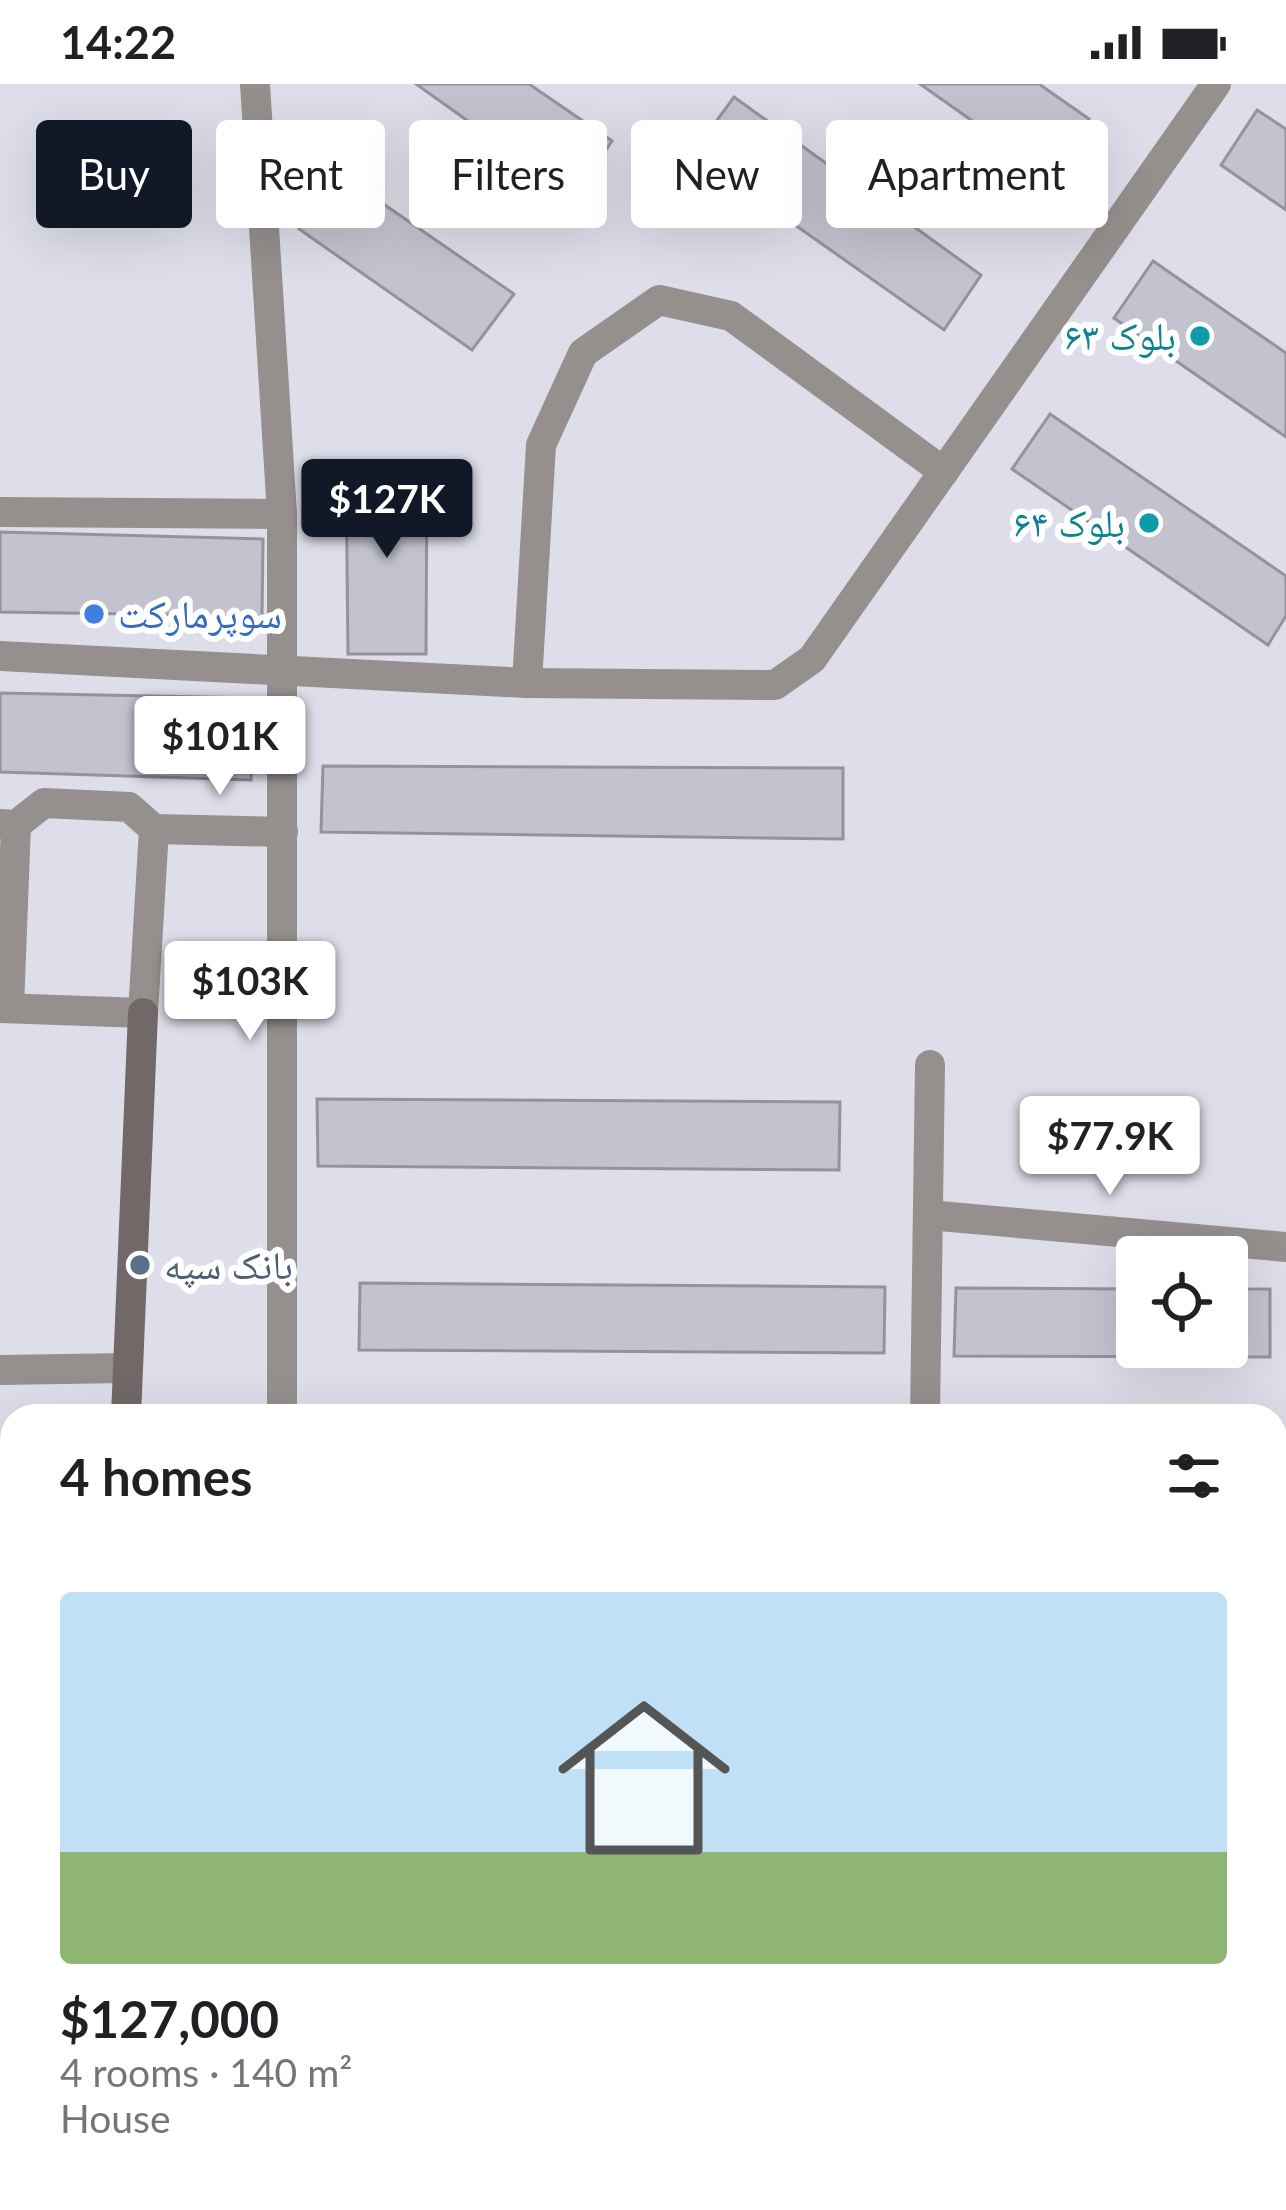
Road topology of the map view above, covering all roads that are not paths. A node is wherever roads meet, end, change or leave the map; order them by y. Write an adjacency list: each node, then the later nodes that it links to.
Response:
1 (255, 84): 5 (street)
2 (1216, 84): 3 (street)
3 (944, 472): 8 (street); 8 (street)
4 (0, 512): 5 (street)
5 (282, 514): 7 (street)
6 (0, 656): 7 (street)
7 (283, 670): 8 (street); 11 (street)
8 (527, 683)
9 (8, 825): 10 (street); 12 (street)
10 (154, 829): 11 (street); 13 (street)
11 (283, 832): 20 (street)
12 (5, 1009): 13 (street)
13 (143, 1013): 17 (street)
14 (930, 1065): 15 (street)
15 (928, 1215): 16 (street); 21 (street)
16 (1286, 1246)
17 (127, 1368): 18 (street); 19 (street)
18 (0, 1370)
19 (126, 1404)
20 (282, 1404)
21 (925, 1404)

